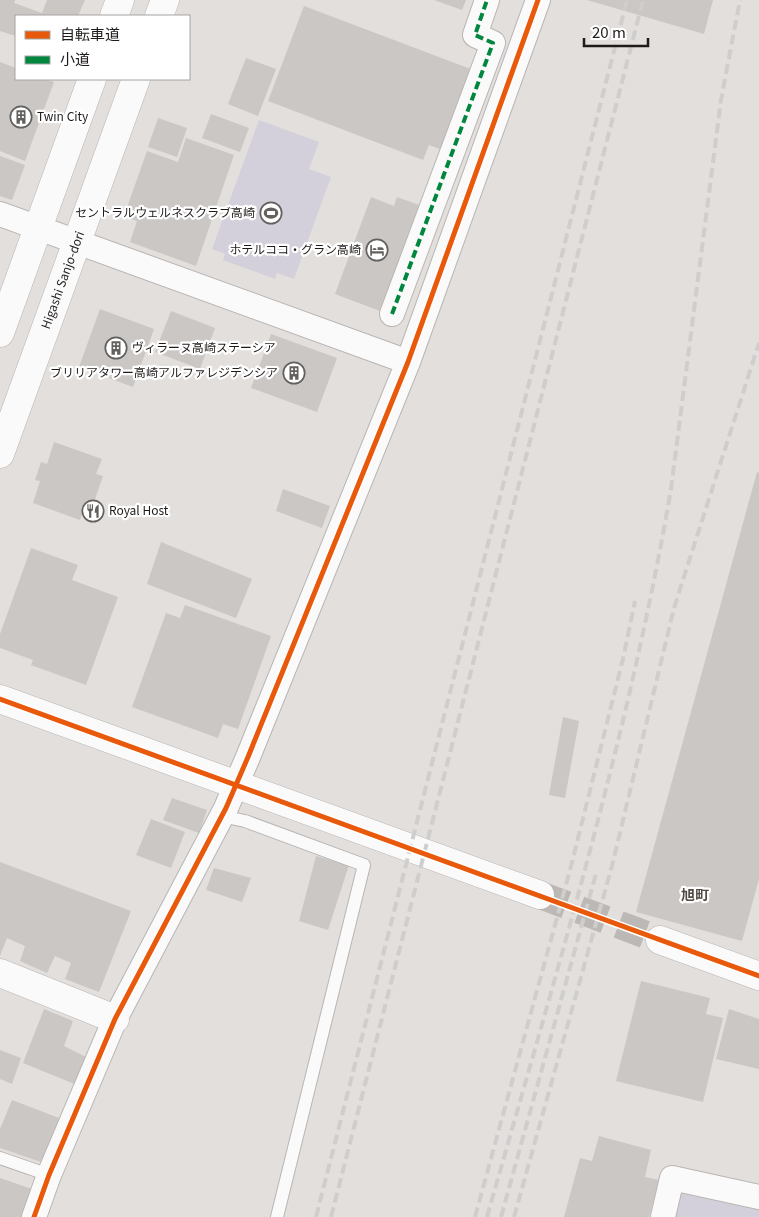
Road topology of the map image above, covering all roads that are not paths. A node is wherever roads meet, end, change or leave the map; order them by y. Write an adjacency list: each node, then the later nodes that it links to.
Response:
1 (120, 0): 5 (main road)
2 (165, 0): 6 (main road)
3 (487, 0): 12 (street)
4 (538, 0): 14 (street)
5 (114, 15)
6 (159, 15)
7 (92, 80): 10 (main road)
8 (136, 80): 11 (main road, Higashi Sanjo-dori)
9 (0, 214): 10 (street)
10 (38, 228): 11 (street); 13 (main road)
11 (78, 242): 14 (street); 15 (main road, Higashi Sanjo-dori)
12 (392, 314)
13 (0, 333)
14 (408, 362): 17 (street)
15 (0, 454)
16 (0, 699): 17 (main road)
17 (236, 784): 18 (street); 19 (main road)
18 (221, 816): 23 (street); 28 (lane)
19 (540, 895)
20 (660, 940): 22 (main road)
21 (0, 973): 23 (main road)
22 (759, 976)
23 (115, 1019): 25 (street)
24 (0, 1158): 25 (lane)
25 (49, 1175): 27 (street)
26 (759, 1197): 29 (street)
27 (34, 1217)
28 (277, 1217)
29 (663, 1217)

